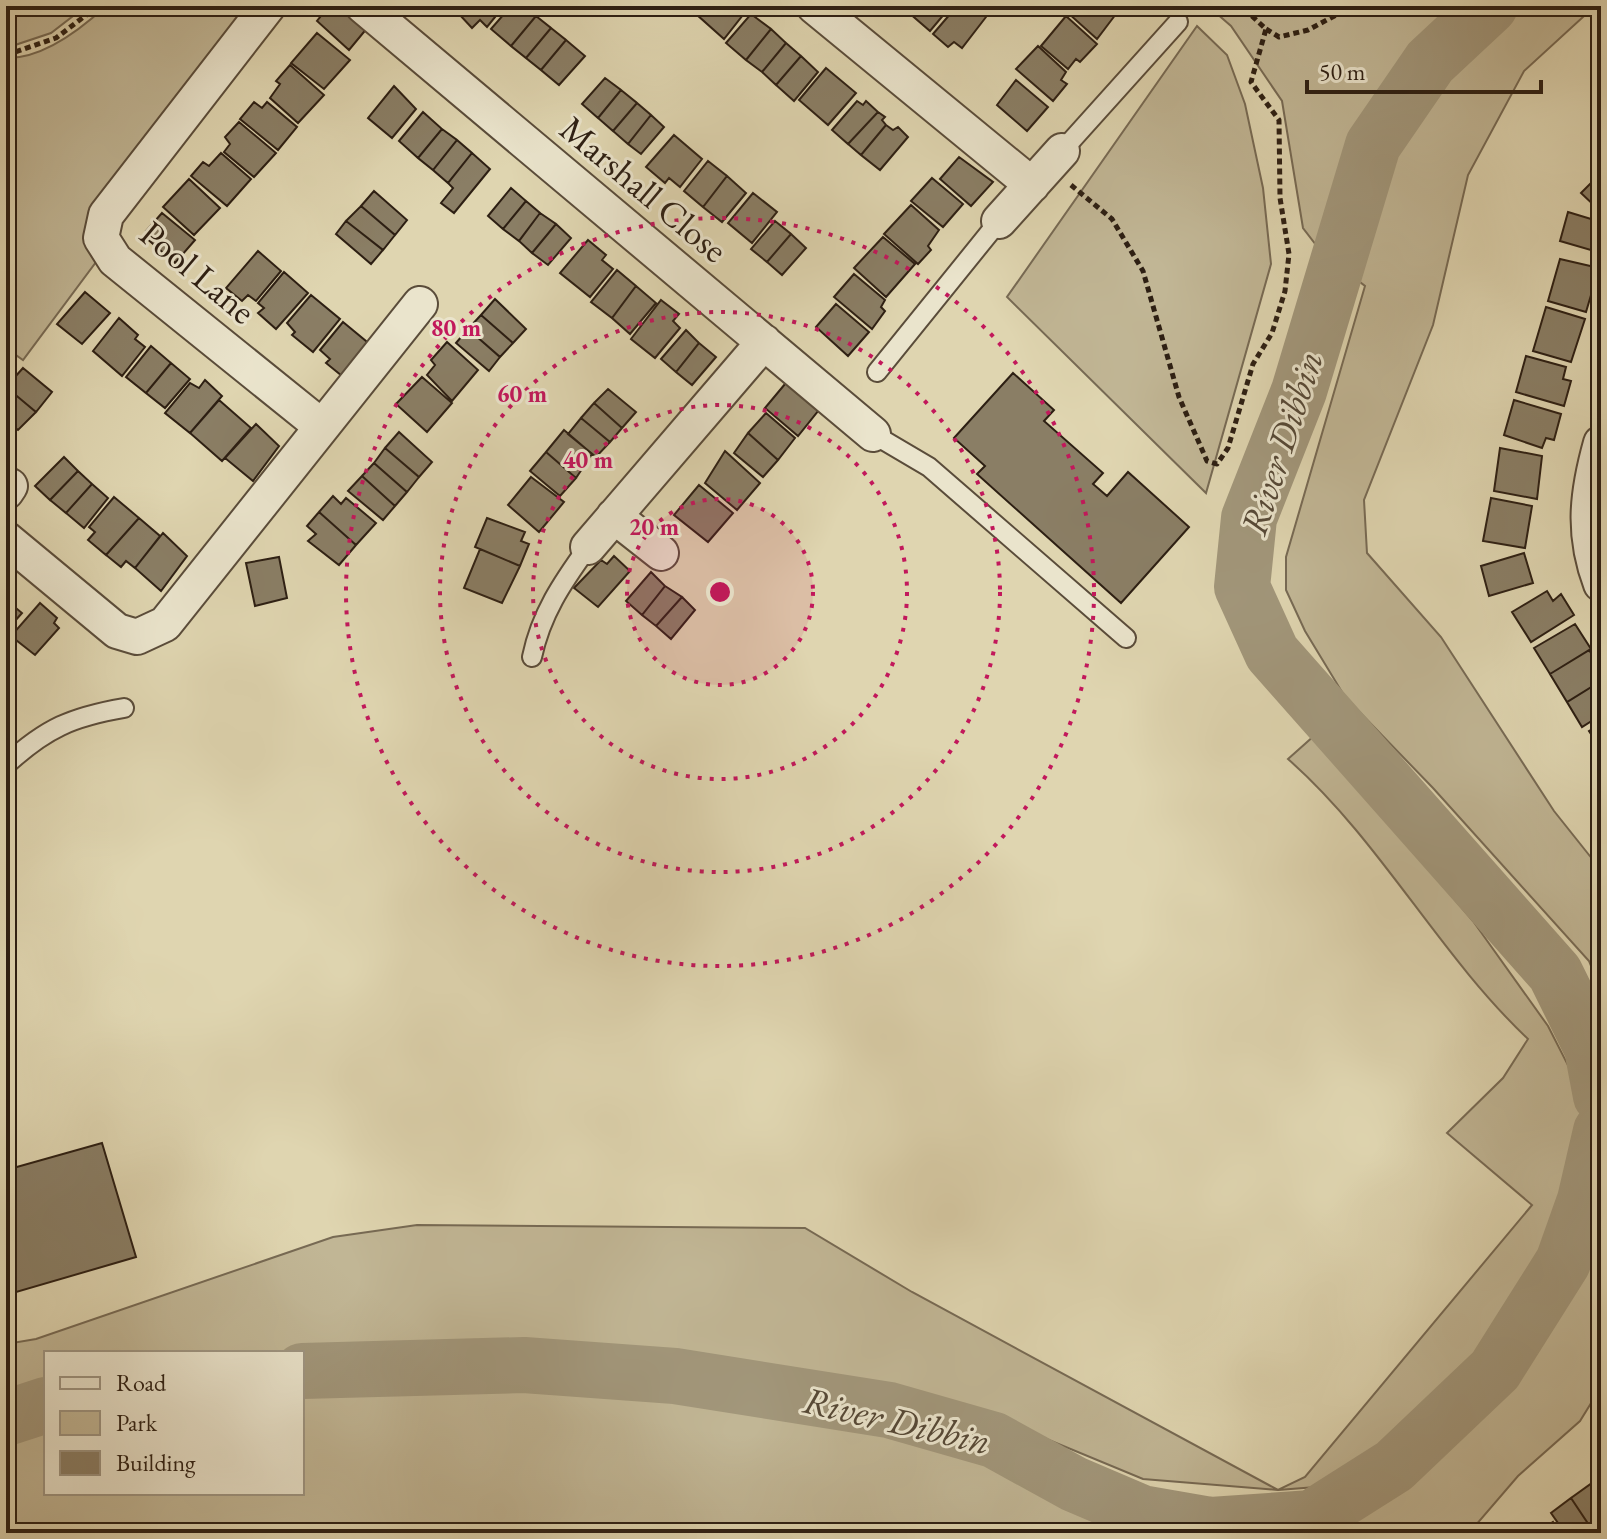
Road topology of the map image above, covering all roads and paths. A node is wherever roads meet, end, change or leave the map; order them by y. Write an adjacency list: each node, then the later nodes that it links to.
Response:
1 (98, 6): 9 (path)
2 (268, 6): 15 (street, Pool Lane)
3 (363, 6): 13 (street, Marshall Close)
4 (1241, 6): 8 (path)
5 (1353, 6): 8 (path)
6 (823, 9): 10 (street)
7 (1178, 22): 10 (lane)
8 (1266, 29): 10 (path)
9 (6, 55)
10 (1047, 168): 11 (street)
11 (999, 221): 14 (lane)
12 (420, 304): 15 (street)
13 (764, 342): 16 (street, Marshall Close); 18 (street)
14 (877, 372)
15 (321, 426): 19 (street)
16 (873, 434): 23 (lane)
17 (1601, 443): 22 (street)
18 (614, 516): 20 (street); 21 (street)
19 (6, 539)
20 (588, 547): 24 (lane)
21 (661, 553)
22 (1601, 584)
23 (1126, 638)
24 (532, 657)
25 (124, 708): 26 (lane)
26 (6, 765)

